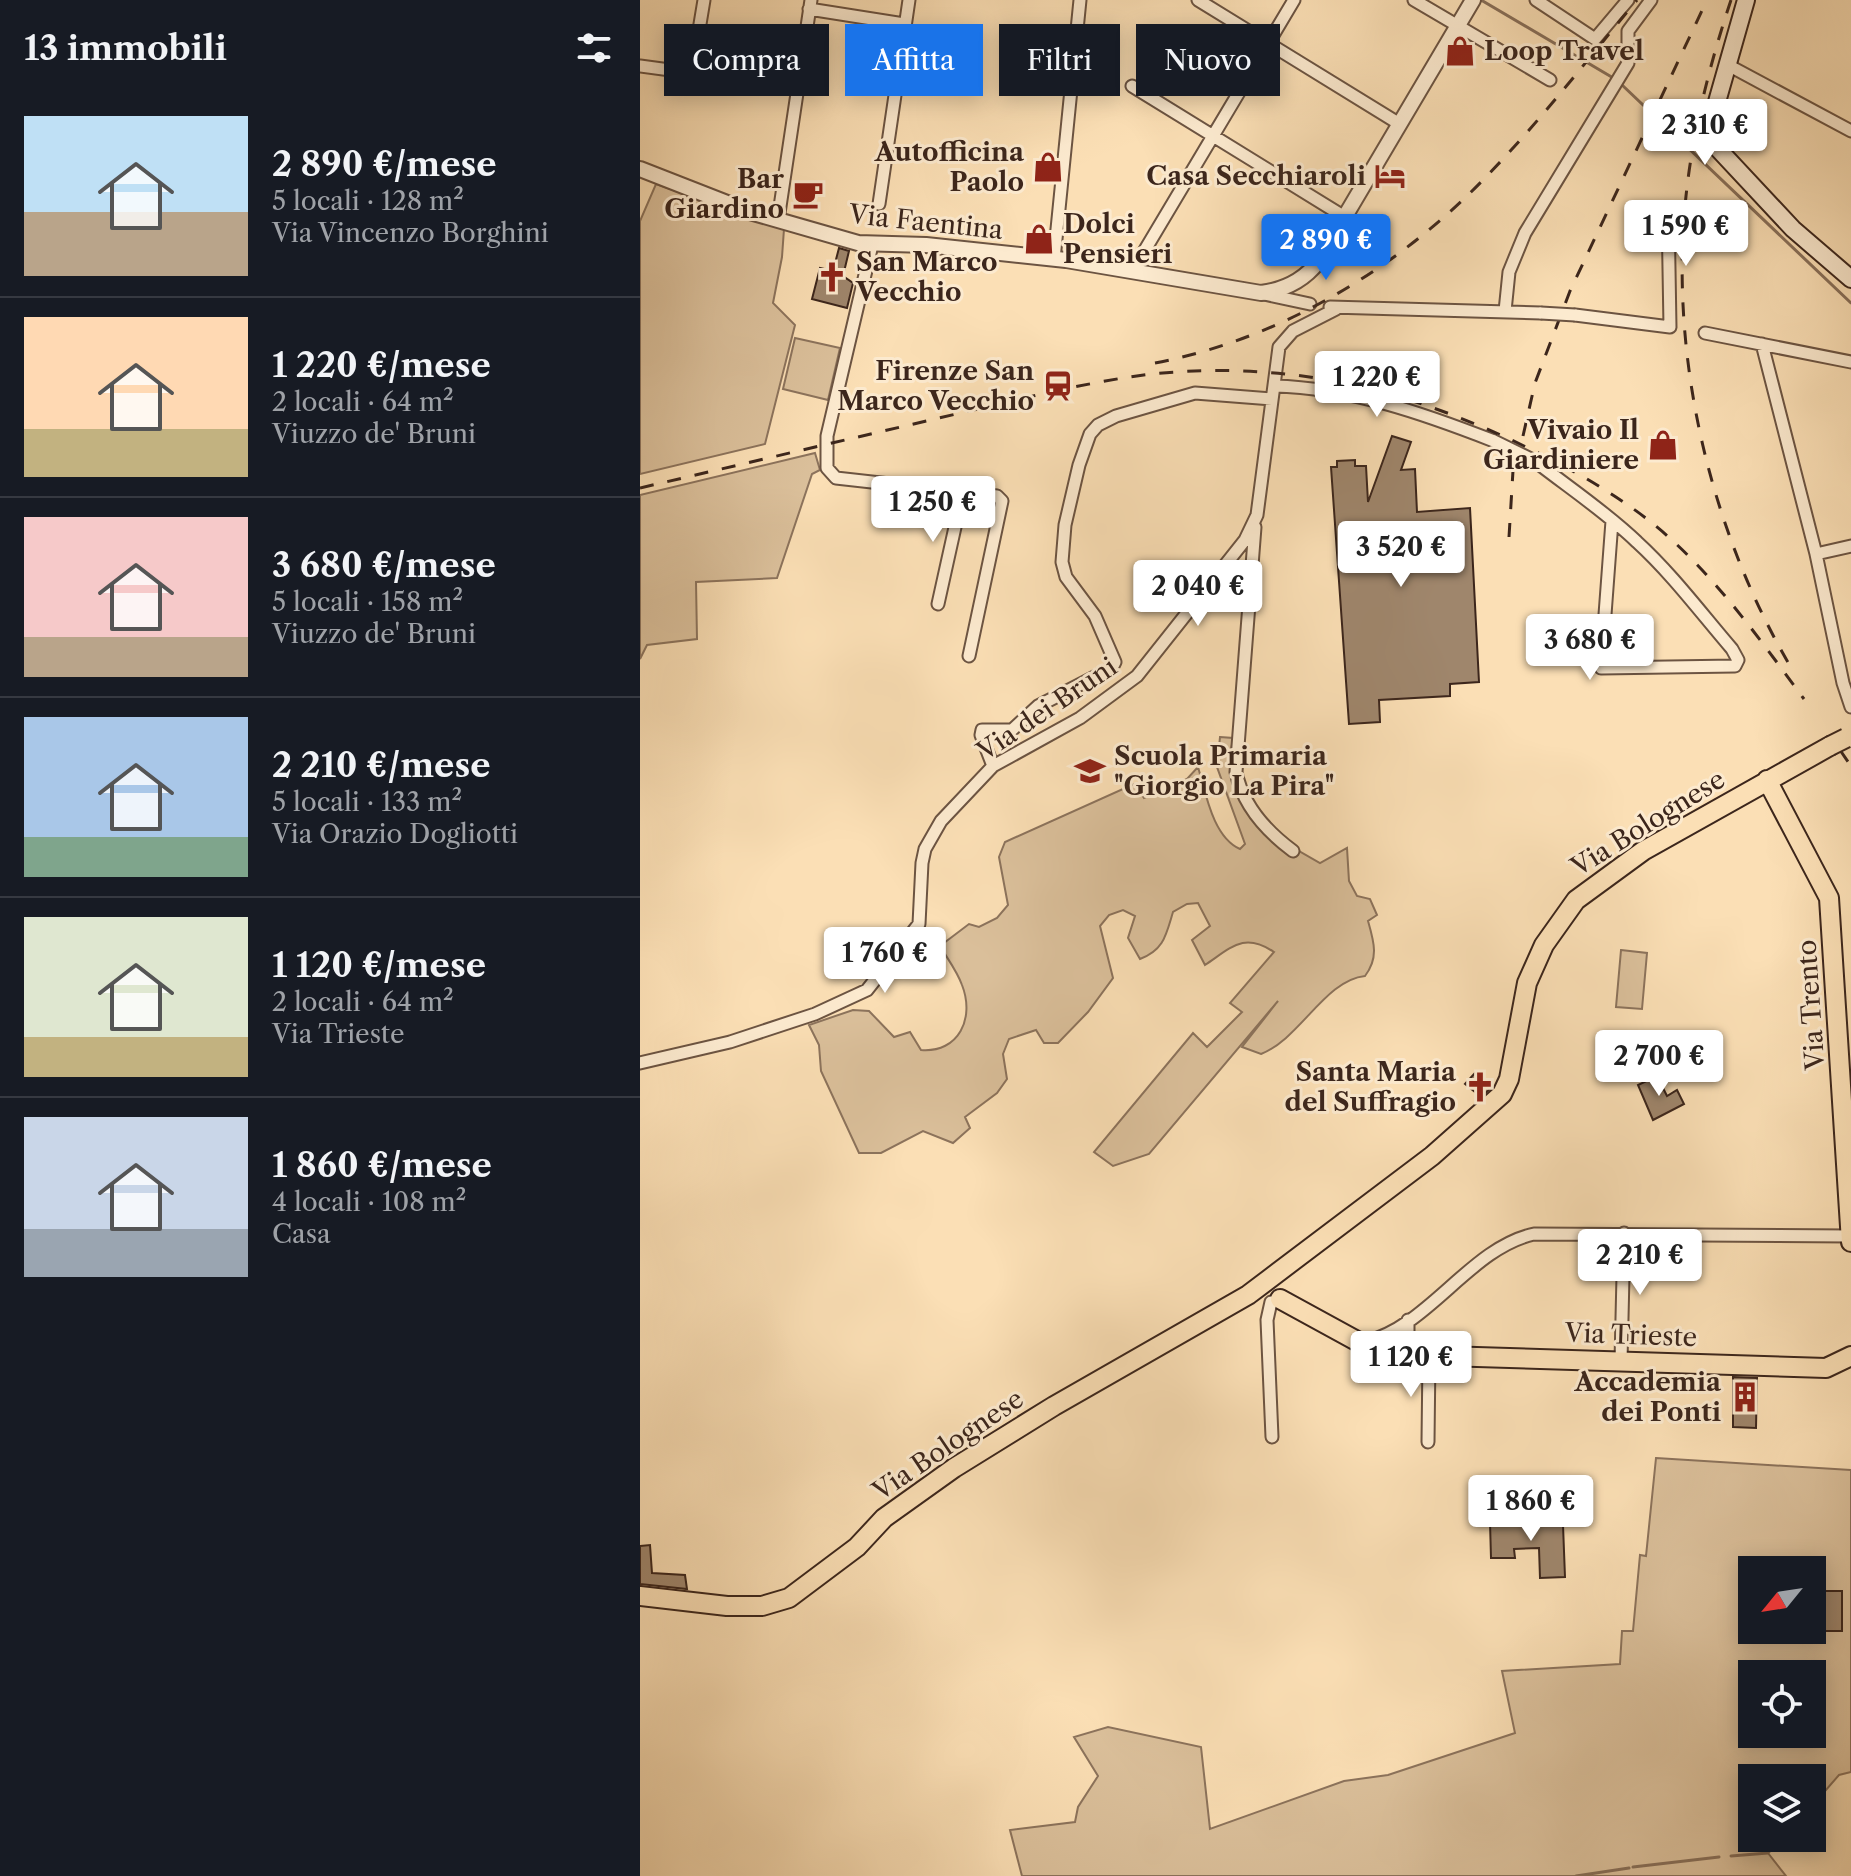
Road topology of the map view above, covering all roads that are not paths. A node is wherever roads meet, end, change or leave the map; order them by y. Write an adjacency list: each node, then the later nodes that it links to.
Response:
1 (704, 0): 13 (street)
2 (909, 0): 14 (street)
3 (1080, 0): 35 (street)
4 (1198, 0): 15 (street)
5 (1294, 0): 16 (street)
6 (1414, 0): 12 (street)
7 (1536, 0): 8 (street)
8 (1628, 0)
9 (1651, 0): 40 (street)
10 (1746, 0): 18 (main road)
11 (810, 5): 14 (street)
12 (1465, 12): 21 (street); 26 (street)
13 (700, 24)
14 (904, 24)
15 (1238, 24)
16 (1280, 24)
17 (1280, 50): 26 (street)
18 (1726, 64): 27 (street); 37 (main road)
19 (640, 66): 20 (street)
20 (664, 69)
21 (1550, 80)
22 (1132, 86): 28 (street)
23 (795, 96): 33 (street)
24 (894, 96): 30 (street)
25 (1237, 96): 28 (street)
26 (1398, 123): 32 (street)
27 (1851, 131)
28 (1213, 136): 32 (street); 36 (street)
29 (640, 169): 33 (street, Via Faentina)
30 (879, 204)
31 (1668, 210): 40 (street, bridge)
32 (1343, 216): 38 (street)
33 (778, 220): 34 (street, Via Faentina)
34 (872, 245): 35 (street, Via Faentina); 46 (street)
35 (1054, 259): 36 (street, Via Faentina)
36 (1133, 270): 38 (street, Via Faentina)
37 (1851, 279)
38 (1261, 293): 39 (street, Via Faentina)
39 (1310, 304)
40 (1505, 311): 44 (street, Via dei Bruni)
41 (1705, 333): 42 (street)
42 (1762, 344): 43 (street); 50 (street)
43 (1851, 362)
44 (1274, 386): 45 (street, Via dei Bruni); 48 (street, bridge)
45 (1272, 399): 47 (street, Via dei Bruni); 53 (street)
46 (963, 491): 51 (street); 52 (street)
47 (1257, 515): 54 (street, Via dei Bruni); 59 (street)
48 (1612, 521): 48 (street)
49 (1851, 546): 50 (street)
50 (1816, 554): 55 (street)
51 (938, 604)
52 (969, 656)
53 (1115, 662): 54 (street); 57 (street)
54 (1130, 682): 57 (street, Via dei Bruni)
55 (1851, 707)
56 (1842, 740): 58 (main road, Via Bolognese)
57 (993, 766): 60 (street, Via dei Bruni)
58 (1767, 780): 62 (main road, Via Trento); 63 (main road, Via Bolognese)
59 (1293, 851)
60 (640, 1063)
61 (1624, 1233): 62 (street); 64 (street); 69 (street)
62 (1851, 1239)
63 (1270, 1292): 65 (main road, Via Trieste); 72 (street); 74 (main road, Via Bolognese)
64 (1408, 1320): 65 (street); 66 (street)
65 (1359, 1343): 66 (main road, Via Trieste)
66 (1408, 1355): 67 (main road, Via Trieste)
67 (1429, 1356): 69 (main road, Via Trieste); 73 (street)
68 (1851, 1356): 71 (main road)
69 (1621, 1361): 71 (main road, Via Trieste)
70 (1851, 1366): 71 (street, Via Trieste)
71 (1831, 1368)
72 (1272, 1437)
73 (1428, 1442)
74 (640, 1596)

